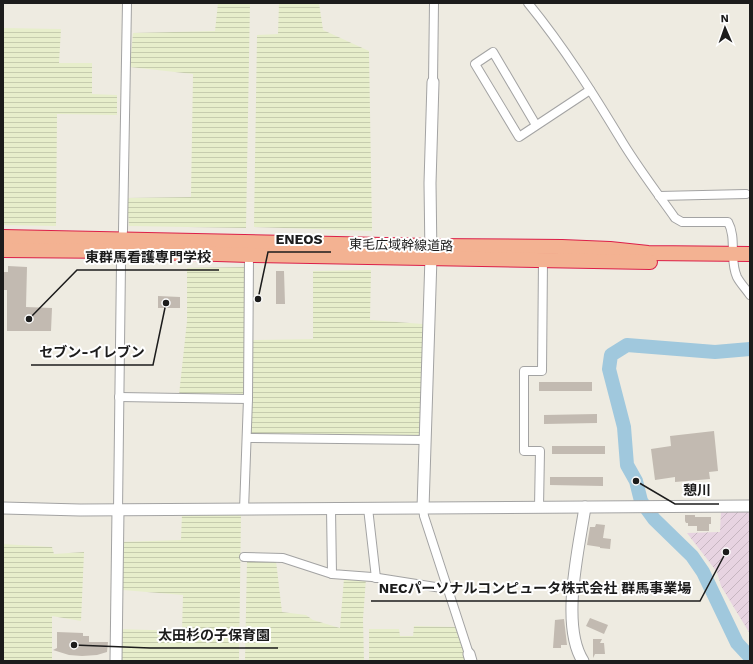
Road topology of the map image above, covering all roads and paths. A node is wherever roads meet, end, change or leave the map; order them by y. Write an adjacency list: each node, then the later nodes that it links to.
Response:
1 (127, 3): 10 (street)
2 (434, 3): 4 (street)
3 (528, 3): 5 (street)
4 (432, 82): 12 (street)
5 (590, 90): 6 (street); 8 (street)
6 (536, 125): 6 (street)
7 (746, 194): 8 (street)
8 (659, 196): 16 (street)
9 (3, 237): 10 (highway, 東毛広域幹線道路)
10 (122, 245): 11 (highway, 東毛広域幹線道路); 12 (highway, 東毛広域幹線道路); 14 (highway, 東毛広域幹線道路); 19 (street)
11 (3, 250)
12 (431, 251): 14 (highway, 東毛広域幹線道路); 15 (highway, 東毛広域幹線道路); 16 (highway, 東毛広域幹線道路); 22 (street)
13 (750, 254): 16 (highway, 東毛広域幹線道路)
14 (249, 255): 20 (street)
15 (544, 259): 16 (highway, 東毛広域幹線道路); 28 (street)
16 (734, 259): 17 (highway, 東毛広域幹線道路); 18 (street)
17 (750, 263)
18 (750, 295)
19 (119, 397): 20 (street); 30 (street)
20 (248, 399): 21 (street)
21 (247, 438): 22 (street); 31 (street)
22 (425, 440): 27 (street)
23 (750, 506): 24 (street)
24 (585, 507): 28 (street); 38 (street)
25 (3, 508): 30 (street)
26 (368, 508): 27 (street); 29 (street); 34 (street)
27 (423, 508): 28 (street); 35 (street)
28 (538, 508)
29 (331, 509): 31 (street); 33 (street)
30 (118, 510): 31 (street); 37 (street)
31 (244, 510)
32 (244, 557): 33 (street)
33 (332, 574): 34 (street)
34 (376, 578): 35 (street)
35 (448, 589): 36 (street)
36 (470, 658)
37 (116, 661)
38 (583, 661)

